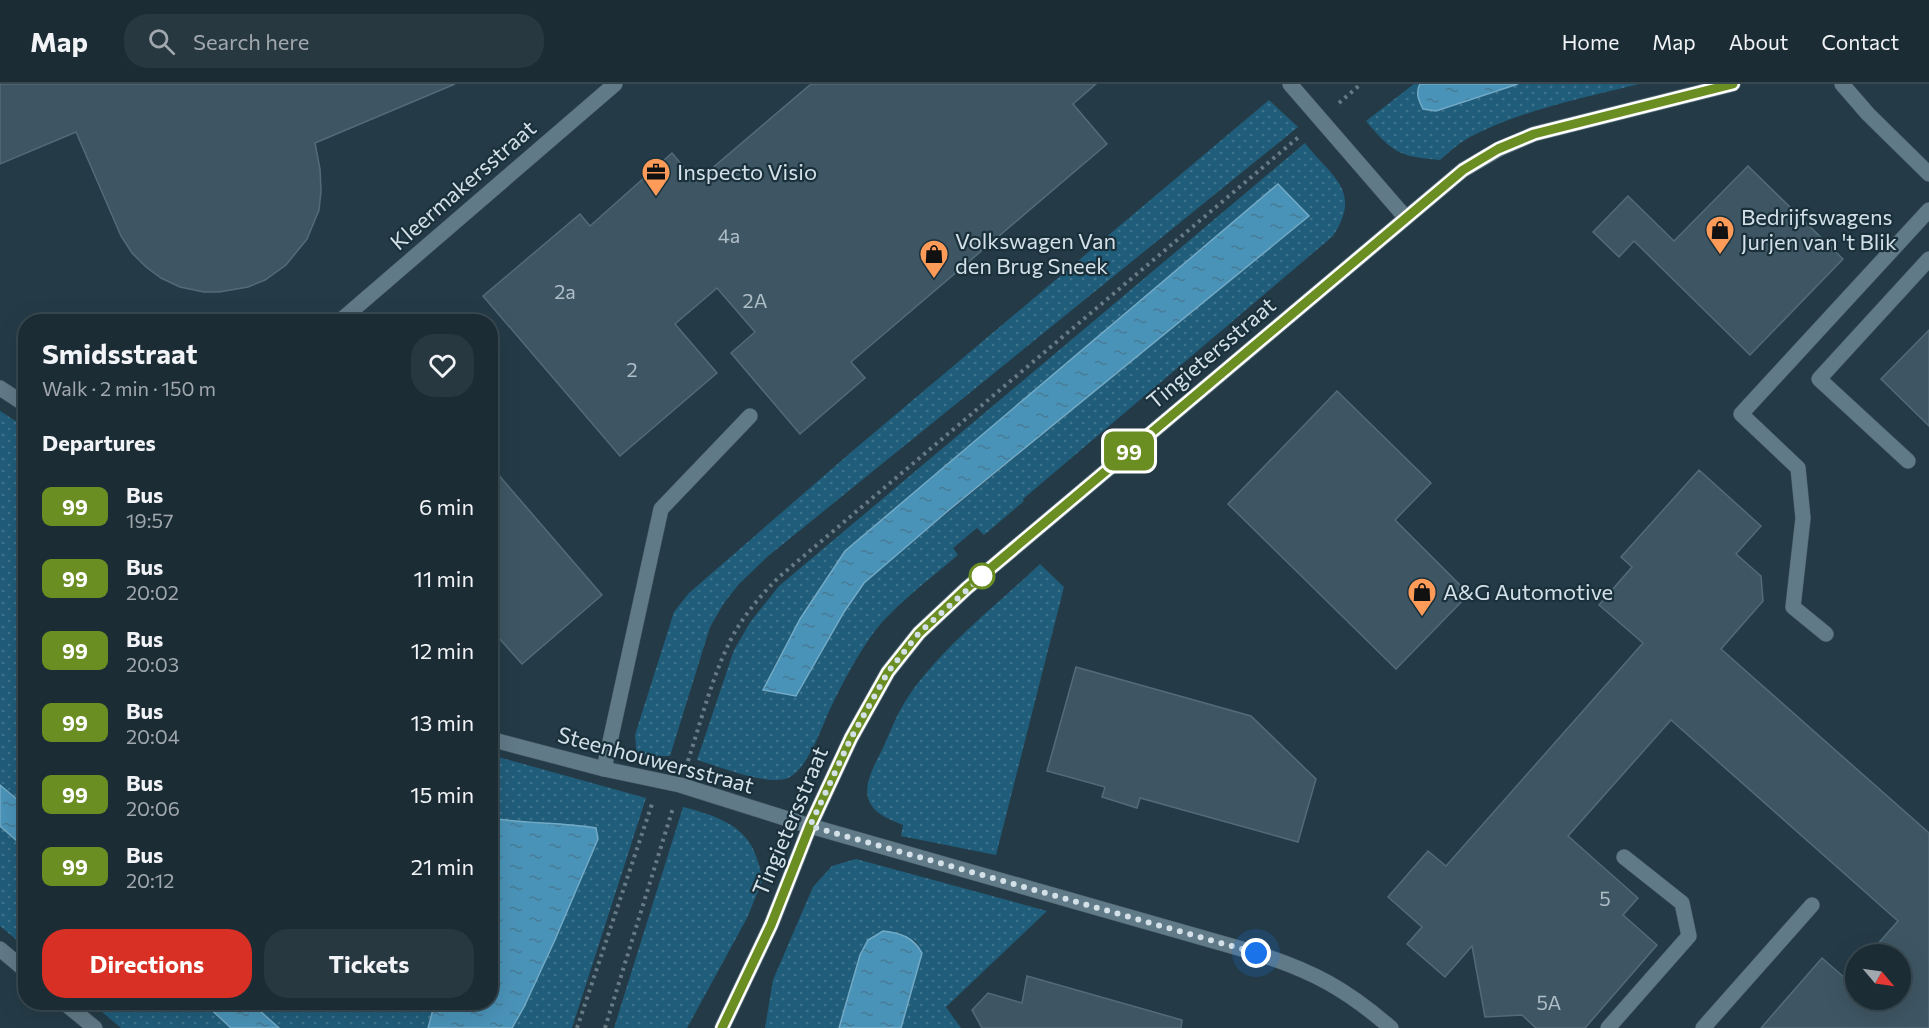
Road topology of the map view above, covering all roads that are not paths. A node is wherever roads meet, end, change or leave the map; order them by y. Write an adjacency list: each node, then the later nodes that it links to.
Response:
1 (615, 84): 9 (street, Kleermakersstraat)
2 (1290, 84): 7 (street)
3 (1733, 84): 7 (street, Tingietersstraat)
4 (1842, 84): 5 (street)
5 (1929, 174)
6 (1929, 210): 14 (street)
7 (1406, 218): 17 (street, Tingietersstraat)
8 (1929, 260): 13 (street)
9 (348, 314)
10 (0, 388): 11 (street)
11 (18, 400)
12 (750, 416): 16 (street)
13 (1908, 461)
14 (1826, 634)
15 (498, 741): 16 (street, Steenhouwersstraat)
16 (604, 769): 17 (street, Steenhouwersstraat)
17 (810, 826): 24 (street, Tingietersstraat); 25 (street, Steenhouwersstraat)
18 (1624, 857): 26 (street)
19 (1812, 905): 27 (street)
20 (0, 950): 21 (street)
21 (18, 965)
22 (73, 1010): 23 (street)
23 (95, 1028)
24 (722, 1028)
25 (1391, 1028)
26 (1608, 1028)
27 (1703, 1028)

